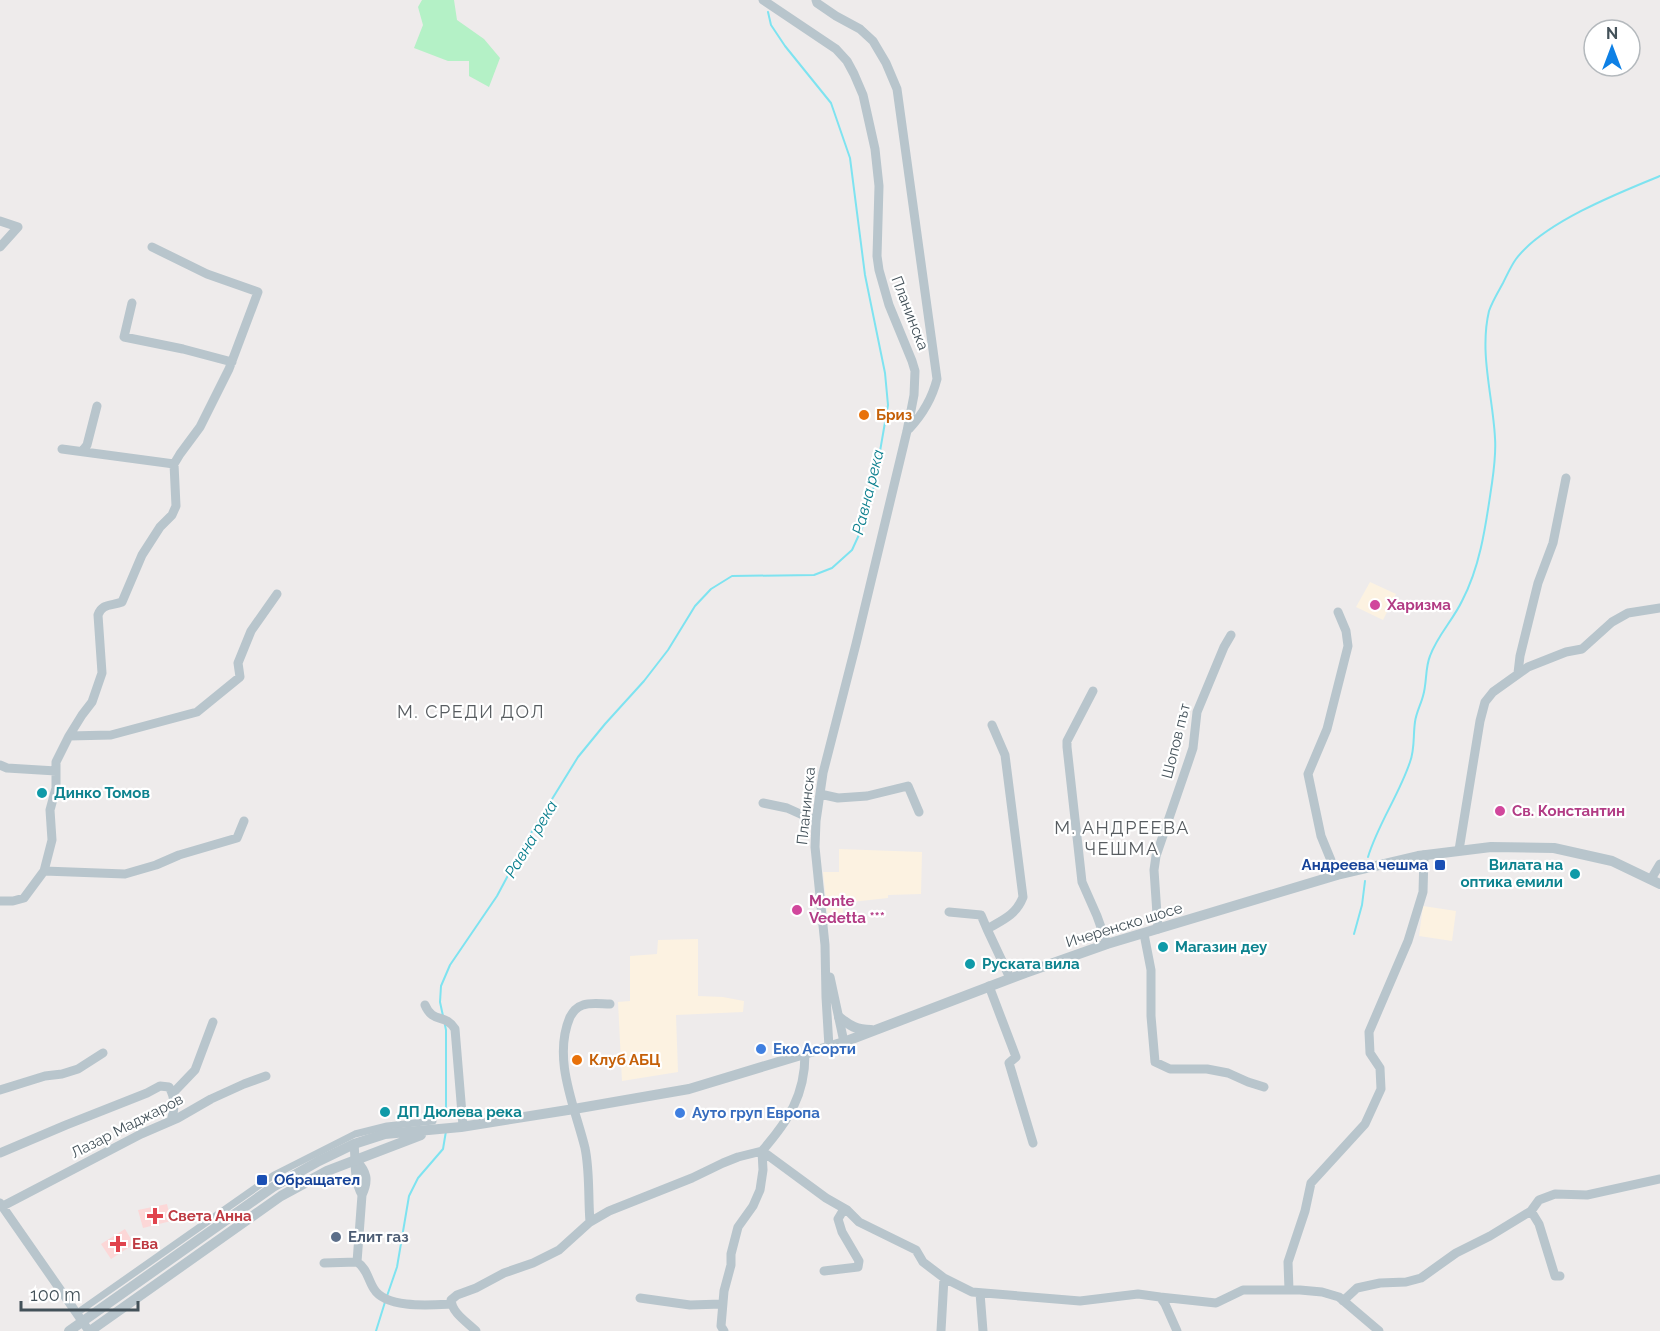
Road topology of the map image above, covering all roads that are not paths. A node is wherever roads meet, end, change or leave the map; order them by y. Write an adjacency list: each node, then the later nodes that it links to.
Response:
1 (763, 0): 9 (street, Планинска)
2 (816, 0): 9 (street)
3 (0, 221): 4 (street)
4 (0, 247)
5 (152, 247): 7 (street)
6 (132, 303): 7 (street)
7 (232, 362): 12 (street)
8 (97, 406): 11 (street)
9 (907, 431): 24 (street, Планинска)
10 (63, 449): 11 (street)
11 (83, 450): 12 (street)
12 (174, 464): 21 (street)
13 (1566, 478): 18 (street)
14 (277, 594): 21 (street)
15 (1660, 608): 18 (street)
16 (1338, 612): 33 (street)
17 (1231, 635): 38 (street, Шопов път)
18 (1518, 673): 29 (street)
19 (1093, 692): 40 (street)
20 (992, 725): 37 (street)
21 (69, 736): 23 (street)
22 (0, 765): 23 (street)
23 (56, 771): 32 (street)
24 (820, 794): 26 (street); 28 (street, Планинска)
25 (763, 803): 28 (street)
26 (919, 812)
27 (244, 821): 32 (street)
28 (816, 821): 41 (street, Планинска)
29 (1459, 850): 30 (street, Ичеренско шосе); 34 (street, Ичеренско шосе)
30 (1424, 855): 33 (street, Ичеренско шосе); 76 (street)
31 (1660, 864): 34 (street)
32 (44, 871): 35 (street)
33 (1337, 875): 38 (street, Ичеренско шосе)
34 (1655, 881)
35 (0, 901)
36 (949, 912): 37 (street)
37 (987, 929): 42 (street)
38 (1158, 929): 39 (street, Ичеренско шосе)
39 (1144, 934): 40 (street, Ичеренско шосе); 54 (street)
40 (1107, 944): 42 (street, Ичеренско шосе)
41 (826, 961): 46 (street); 50 (street)
42 (1010, 978): 43 (street, Ичеренско шосе)
43 (989, 986): 48 (street, Ичеренско шосе); 62 (street)
44 (610, 1004): 57 (street)
45 (425, 1005): 60 (street)
46 (839, 1017): 48 (street); 49 (street)
47 (213, 1022): 56 (street)
48 (875, 1030): 49 (street, Ичеренско шосе)
49 (844, 1042): 50 (street, Ичеренско шосе)
50 (829, 1047): 52 (street, Ичеренско шосе)
51 (103, 1053): 55 (street)
52 (805, 1054): 57 (street, Ичеренско шосе); 63 (street)
53 (266, 1076): 58 (street, Лазар Маджаров)
54 (1264, 1088)
55 (0, 1090)
56 (173, 1094): 58 (street); 64 (street)
57 (574, 1109): 60 (street, Ичеренско шосе); 70 (street)
58 (171, 1121): 67 (street, Лазар Маджаров)
59 (433, 1126): 60 (street, Ичеренско шосе); 61 (street); 65 (street); 83 (street)
60 (462, 1126)
61 (354, 1143): 65 (street); 83 (street)
62 (1033, 1143)
63 (762, 1152): 68 (street); 70 (street); 82 (street)
64 (0, 1153)
65 (356, 1160): 71 (street); 83 (street)
66 (1660, 1179): 69 (street)
67 (1, 1205): 83 (street)
68 (844, 1209): 73 (street); 75 (street)
69 (1531, 1211): 74 (street); 80 (street)
70 (590, 1222): 81 (street)
71 (357, 1262): 72 (street); 81 (street)
72 (324, 1263)
73 (825, 1271)
74 (1560, 1276)
75 (944, 1278): 77 (street); 87 (street)
76 (1289, 1290): 78 (street); 80 (street)
77 (980, 1293): 78 (street); 88 (street)
78 (1160, 1297): 89 (street)
79 (640, 1298): 82 (street)
80 (1343, 1301): 90 (street)
81 (452, 1304): 85 (street)
82 (722, 1304): 86 (street)
83 (84, 1324): 84 (street)
84 (69, 1331)
85 (476, 1331)
86 (724, 1331)
87 (941, 1331)
88 (983, 1331)
89 (1177, 1331)
90 (1379, 1331)

